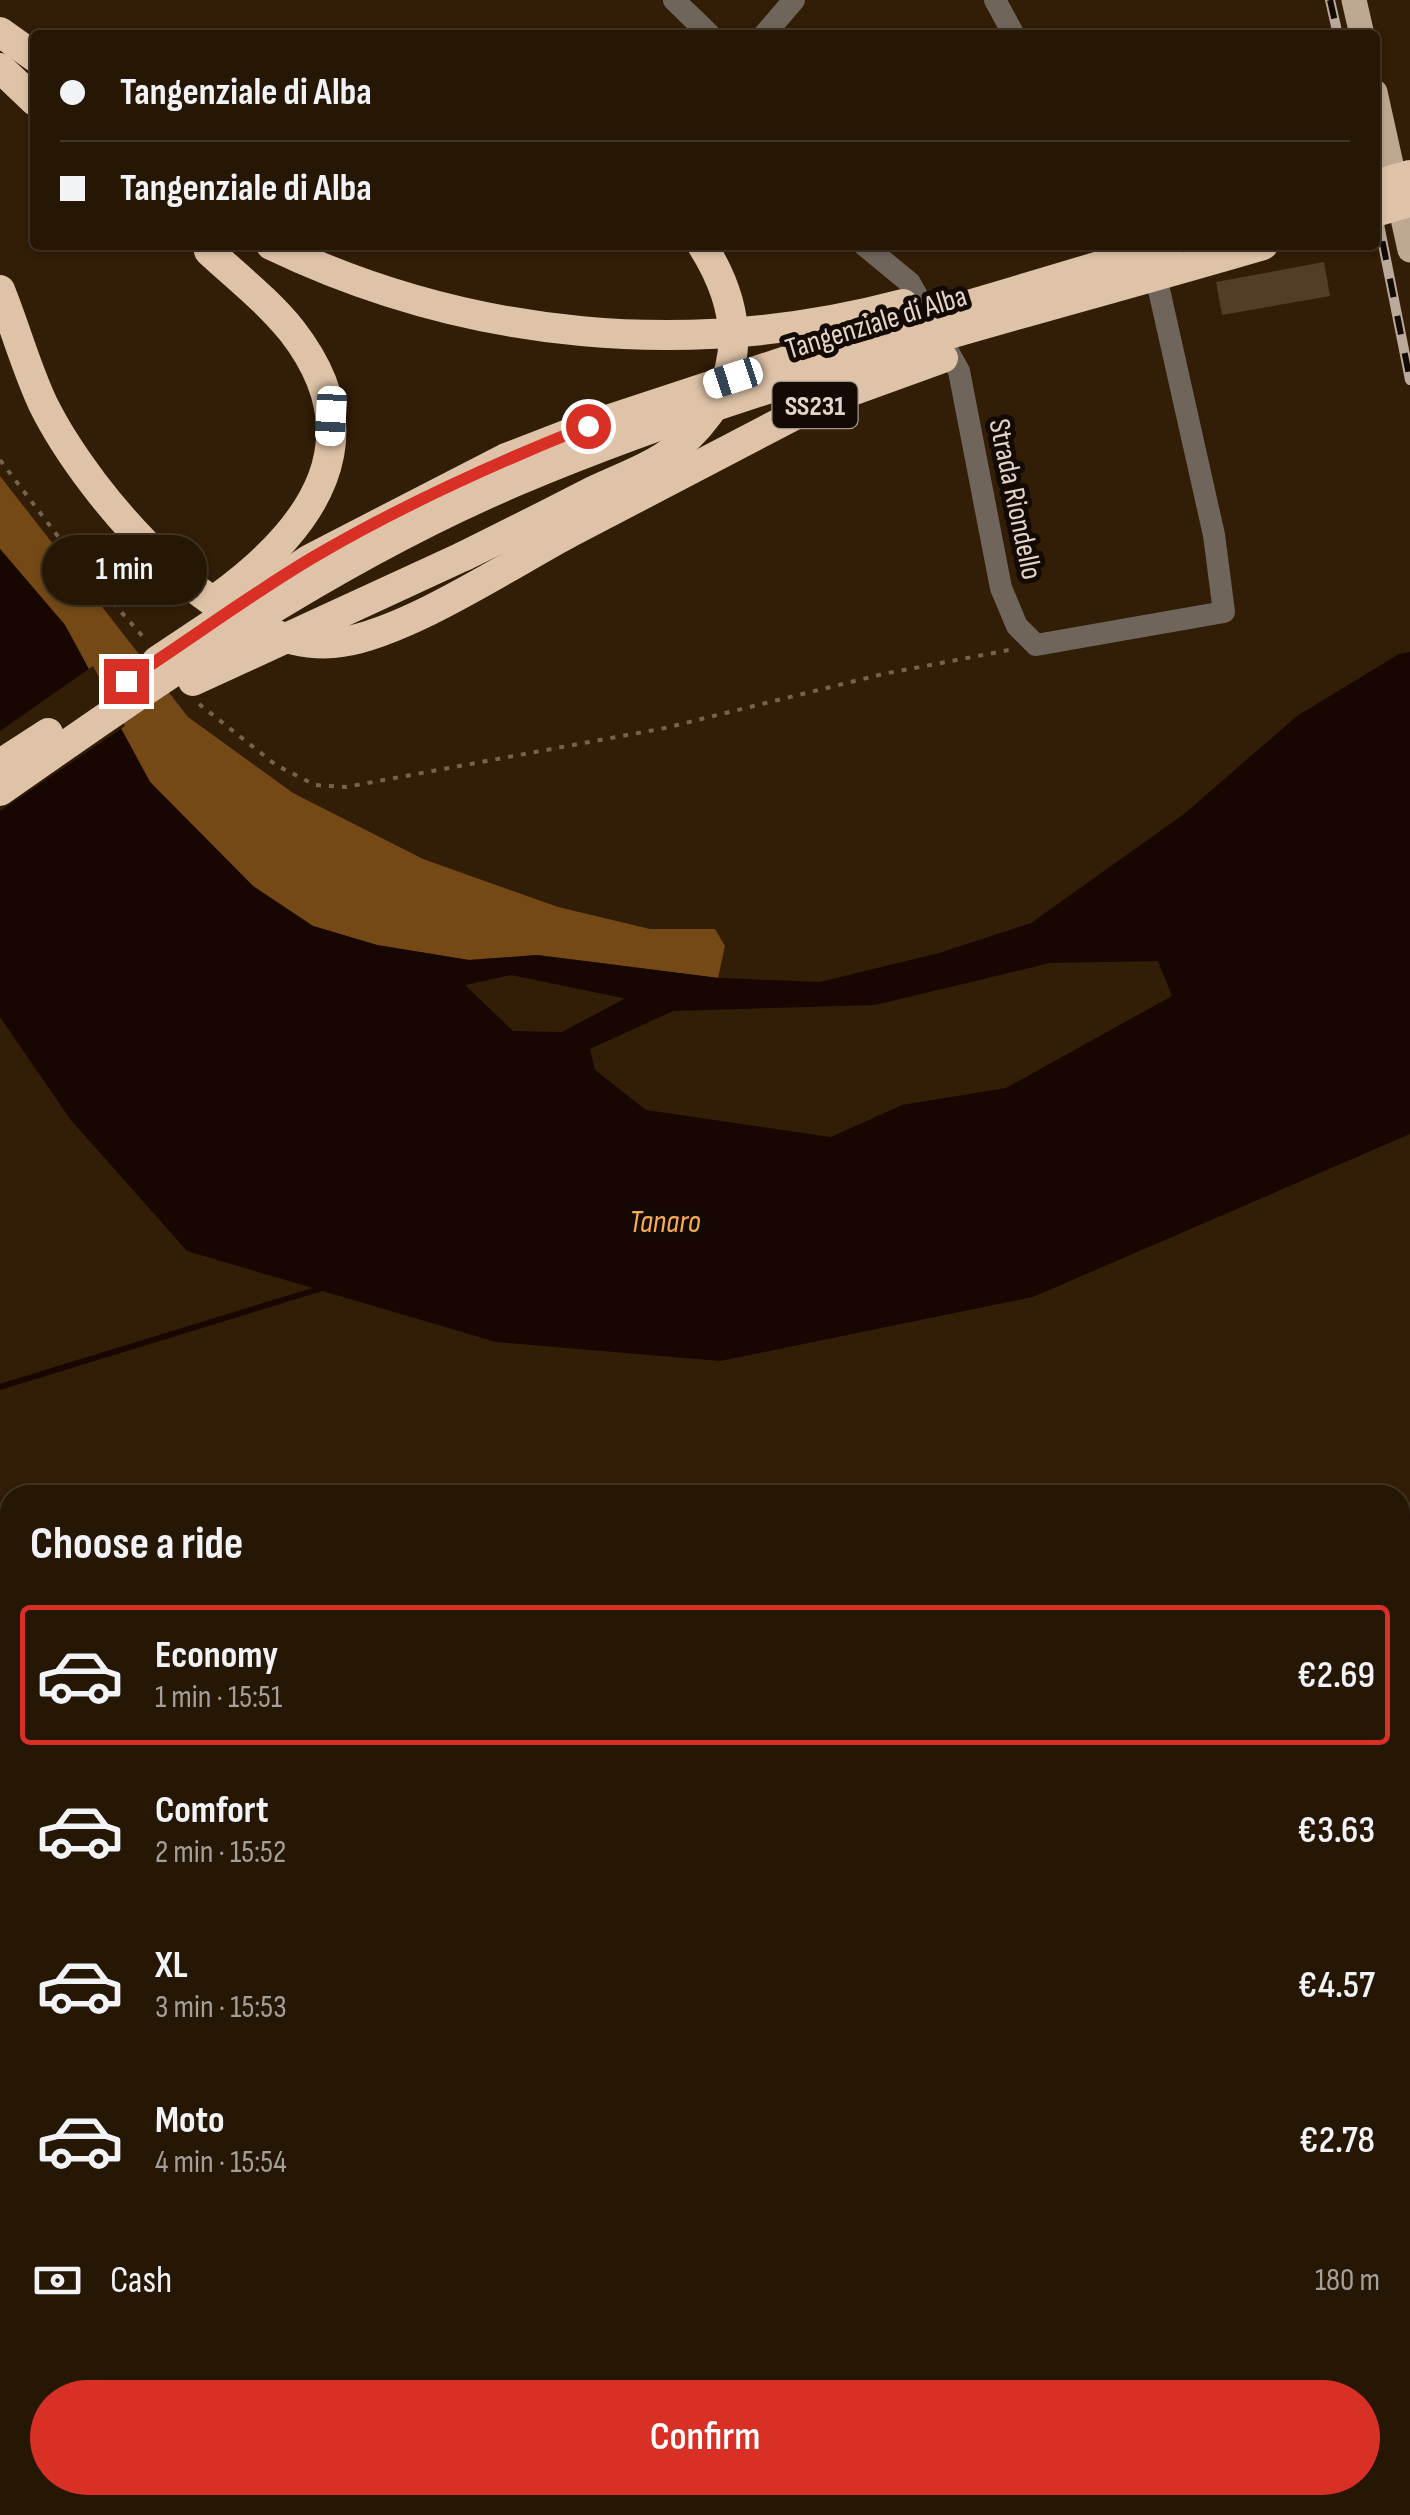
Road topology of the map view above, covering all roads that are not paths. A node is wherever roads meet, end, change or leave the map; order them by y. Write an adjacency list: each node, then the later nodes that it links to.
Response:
1 (674, 0): 5 (street)
2 (794, 0): 6 (street)
3 (995, 0): 7 (street)
4 (1354, 0): 8 (main road)
5 (705, 30)
6 (768, 30)
7 (1011, 30)
8 (1361, 30)
9 (0, 32): 10 (highway)
10 (30, 53)
11 (0, 68): 12 (highway)
12 (30, 96)
13 (1380, 110): 14 (main road)
14 (1397, 172): 15 (main road)
15 (1400, 213): 23 (main road)
16 (207, 250): 26 (highway, bridge)
17 (283, 250): 24 (highway, SS231, bridge)
18 (705, 250): 27 (highway, bridge)
19 (870, 250): 20 (street, Strada Riondello)
20 (1150, 250)
21 (1158, 250): 24 (highway, Tangenziale di Alba / SS231, bridge)
22 (1241, 250): 24 (highway, Tangenziale di Alba / SS231, bridge)
23 (1410, 250)
24 (1070, 288): 25 (highway, SS231, bridge); 26 (highway, Tangenziale di Alba, bridge); 27 (highway, Tangenziale di Alba, bridge)
25 (0, 290)
26 (126, 681): 28 (highway, Tangenziale di Alba, bridge)
27 (90, 728): 29 (highway, Tangenziale di Alba, bridge)
28 (0, 764)
29 (0, 790)

